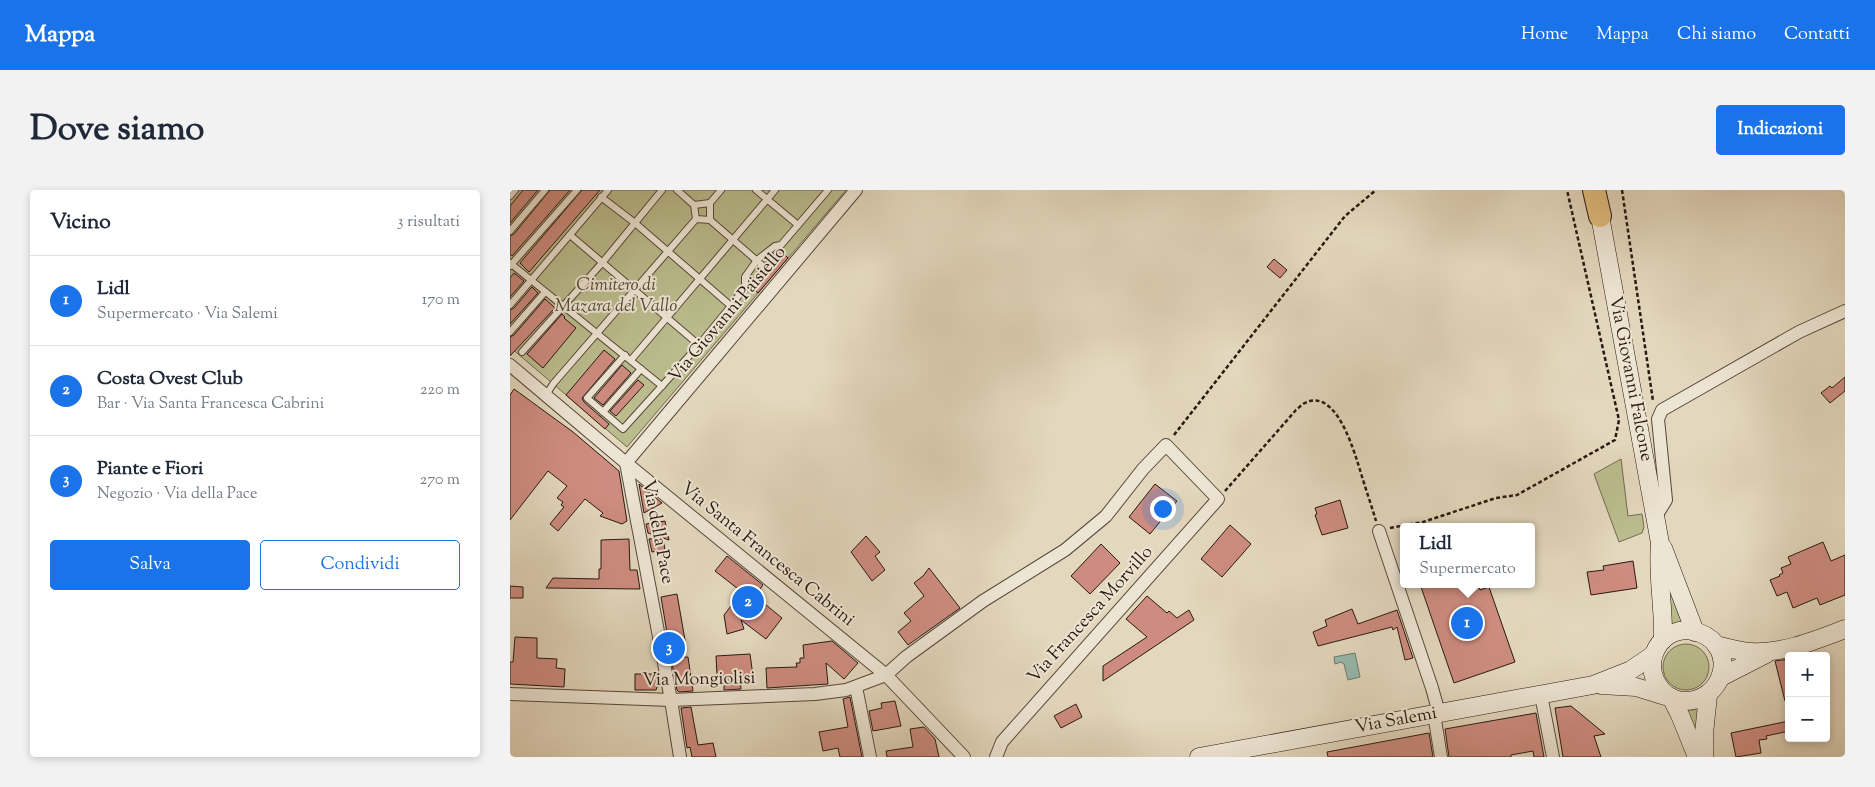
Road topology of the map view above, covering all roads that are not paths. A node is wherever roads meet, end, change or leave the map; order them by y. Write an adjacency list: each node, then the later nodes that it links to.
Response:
1 (515, 190): 13 (lane)
2 (545, 190): 23 (lane)
3 (577, 190): 29 (lane)
4 (608, 190): 14 (lane)
5 (662, 190): 21 (lane)
6 (677, 190): 17 (lane)
7 (721, 190): 16 (lane)
8 (756, 190): 15 (lane)
9 (775, 190): 15 (lane)
10 (828, 190): 22 (lane)
11 (856, 190): 51 (street, Via Giovanni Paisiello)
12 (1595, 190): 18 (highway)
13 (510, 196)
14 (602, 197): 21 (lane); 24 (lane)
15 (767, 200): 22 (lane); 25 (lane)
16 (710, 203): 17 (lane); 20 (lane)
17 (694, 205): 19 (lane)
18 (1600, 216): 52 (main road, Via Giovanni Falcone)
19 (696, 219): 20 (lane); 26 (lane)
20 (710, 220): 25 (lane)
21 (635, 223): 26 (lane); 28 (lane)
22 (798, 225): 27 (lane)
23 (510, 231)
24 (570, 235): 28 (lane); 32 (lane)
25 (732, 239): 27 (lane); 31 (lane)
26 (668, 252): 31 (lane); 33 (lane)
27 (757, 260): 30 (lane); 37 (lane)
28 (602, 263): 33 (lane); 36 (lane)
29 (511, 265): 32 (lane)
30 (763, 266)
31 (698, 279): 37 (lane); 39 (lane)
32 (531, 280): 34 (lane); 35 (lane)
33 (635, 290): 39 (lane); 41 (lane)
34 (545, 292): 36 (lane); 40 (lane)
35 (510, 305)
36 (562, 306): 41 (lane); 43 (lane)
37 (731, 306): 42 (lane)
38 (1845, 311): 52 (street)
39 (667, 316): 42 (lane); 45 (lane)
40 (510, 332)
41 (598, 333): 44 (lane); 49 (lane)
42 (699, 345): 48 (lane)
43 (522, 352)
44 (625, 355): 45 (lane); 50 (lane)
45 (631, 360): 47 (lane)
46 (510, 365): 49 (street, Via della Pace)
47 (641, 368): 48 (lane); 50 (lane)
48 (662, 386): 50 (lane)
49 (546, 395): 51 (street, Via della Pace)
50 (603, 412)
51 (626, 463): 61 (street, Via Santa Francesca Cabrini); 69 (street, Via della Pace)
52 (1656, 516): 54 (main road, Via Giovanni Falcone)
53 (1380, 531): 70 (street)
54 (1660, 542): 56 (main road); 57 (main road)
55 (1845, 630): 59 (main road)
56 (1696, 632): 57 (main road); 58 (main road)
57 (1663, 640): 60 (main road)
58 (1716, 645): 59 (main road); 62 (main road)
59 (1773, 650): 62 (main road)
60 (1653, 655): 63 (main road); 68 (main road)
61 (886, 675): 64 (street, Via Mongiolisi); 73 (street, Via Santa Francesca Cabrini); 74 (street, Via Francesca Morvillo)
62 (1721, 678): 67 (main road)
63 (1593, 685): 66 (main road, Via Salemi); 68 (main road)
64 (856, 687): 69 (street, Via Mongiolisi); 72 (street)
65 (510, 694): 69 (street, Via Mongiolisi)
66 (1541, 695): 70 (main road, Via Salemi); 77 (street)
67 (1708, 695): 68 (main road); 79 (main road)
68 (1670, 697): 78 (main road)
69 (671, 700): 71 (street, Via della Pace)
70 (1436, 714): 75 (main road, Via Salemi); 76 (street)
71 (680, 757)
72 (870, 757)
73 (964, 757)
74 (996, 757)
75 (1199, 757)
76 (1441, 757)
77 (1553, 757)
78 (1697, 757)
79 (1704, 757)

